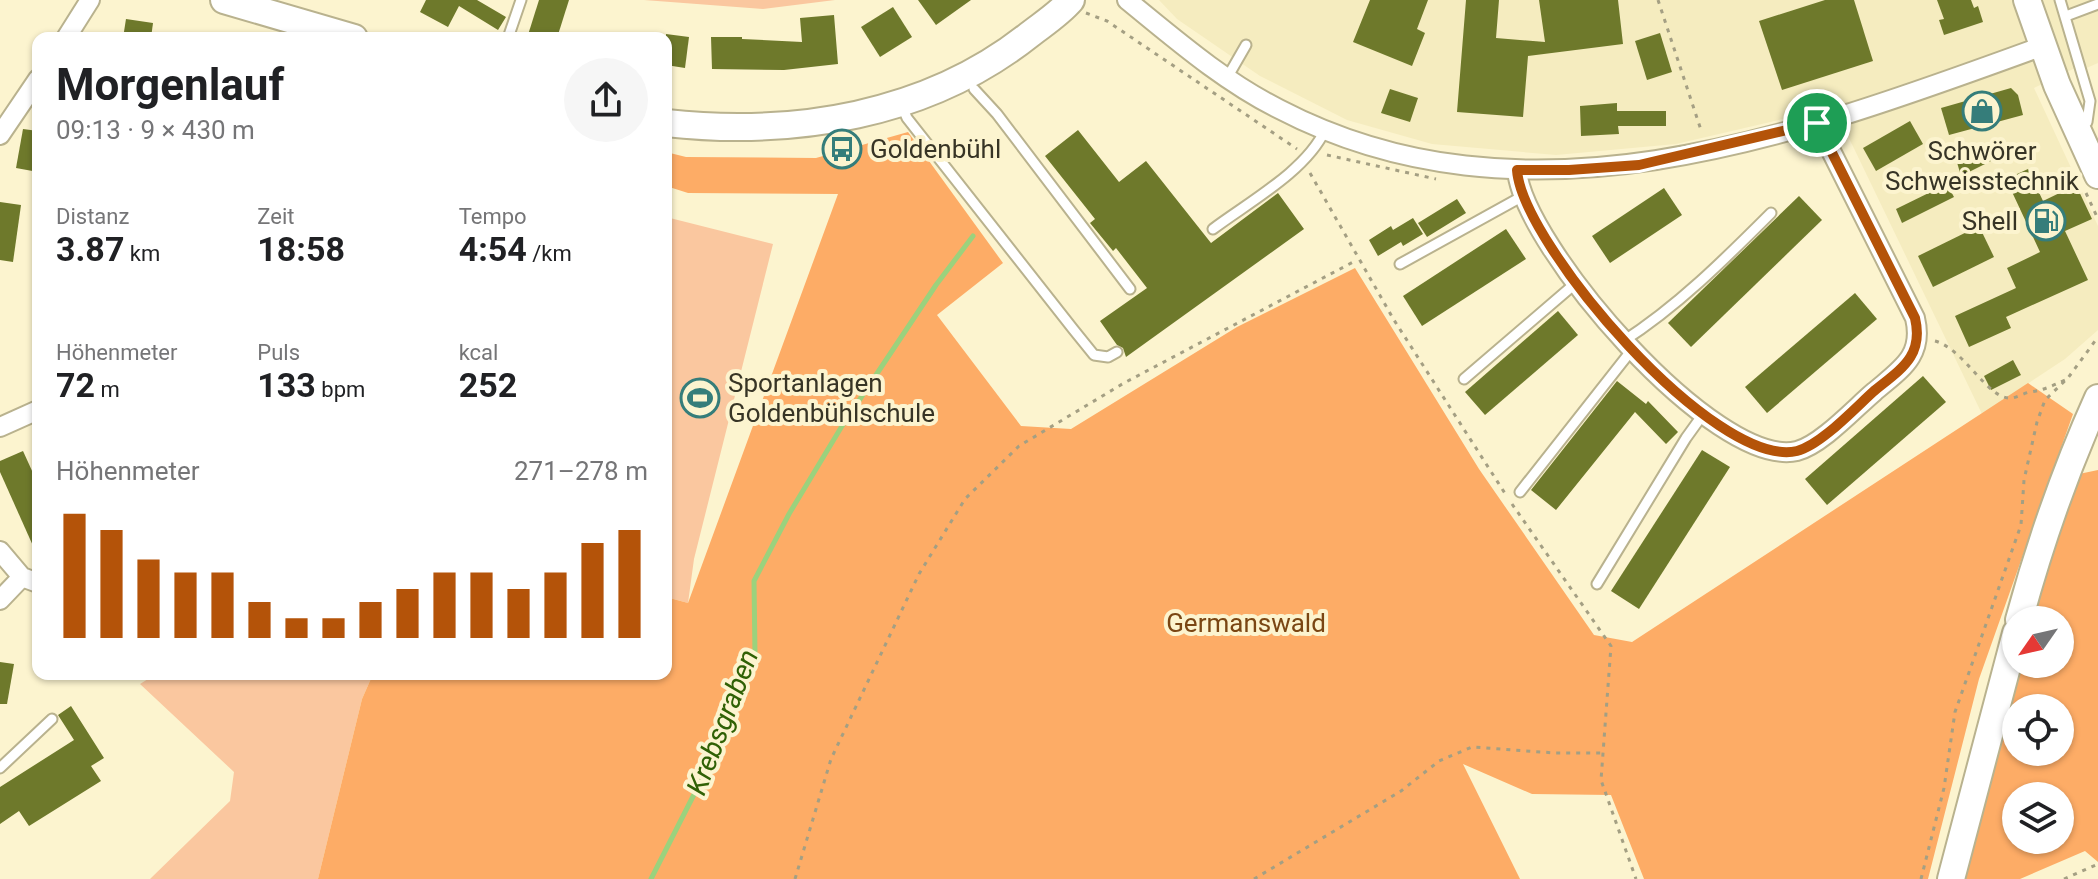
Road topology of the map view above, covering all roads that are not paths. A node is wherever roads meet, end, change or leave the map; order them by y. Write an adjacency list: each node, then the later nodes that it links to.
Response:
1 (90, 0): 11 (street)
2 (224, 0): 10 (street)
3 (521, 0): 12 (lane)
4 (1127, 0): 15 (street)
5 (2027, 0): 14 (street)
6 (2060, 0): 9 (lane)
7 (1072, 3): 18 (street)
8 (2098, 4): 9 (lane)
9 (2066, 16): 21 (lane)
10 (300, 30)
11 (70, 32)
12 (510, 32)
13 (1246, 45): 15 (lane)
14 (2043, 46): 20 (street); 21 (street)
15 (1227, 78): 23 (street)
16 (32, 87): 22 (street)
17 (974, 89): 31 (lane)
18 (901, 104): 19 (street); 33 (lane)
19 (672, 123)
20 (1817, 123): 24 (street); 37 (street)
21 (2076, 128): 25 (street)
22 (1, 130)
23 (1325, 130): 24 (street); 28 (lane)
24 (1517, 170): 26 (street)
25 (2098, 175)
26 (1523, 196): 29 (lane); 30 (street)
27 (1771, 213): 32 (lane)
28 (1213, 229)
29 (1400, 264)
30 (1577, 282): 32 (street); 34 (lane)
31 (1130, 289)
32 (1627, 346): 37 (street); 39 (lane)
33 (1117, 352)
34 (1464, 379)
35 (2098, 398): 44 (street)
36 (32, 413): 38 (street)
37 (1704, 413): 42 (lane)
38 (0, 427)
39 (1520, 492)
40 (0, 551): 41 (street)
41 (30, 580): 43 (street)
42 (1597, 584)
43 (0, 600)
44 (2023, 606)
45 (2004, 678): 48 (street)
46 (52, 719): 47 (lane)
47 (0, 768)
48 (1951, 879)

